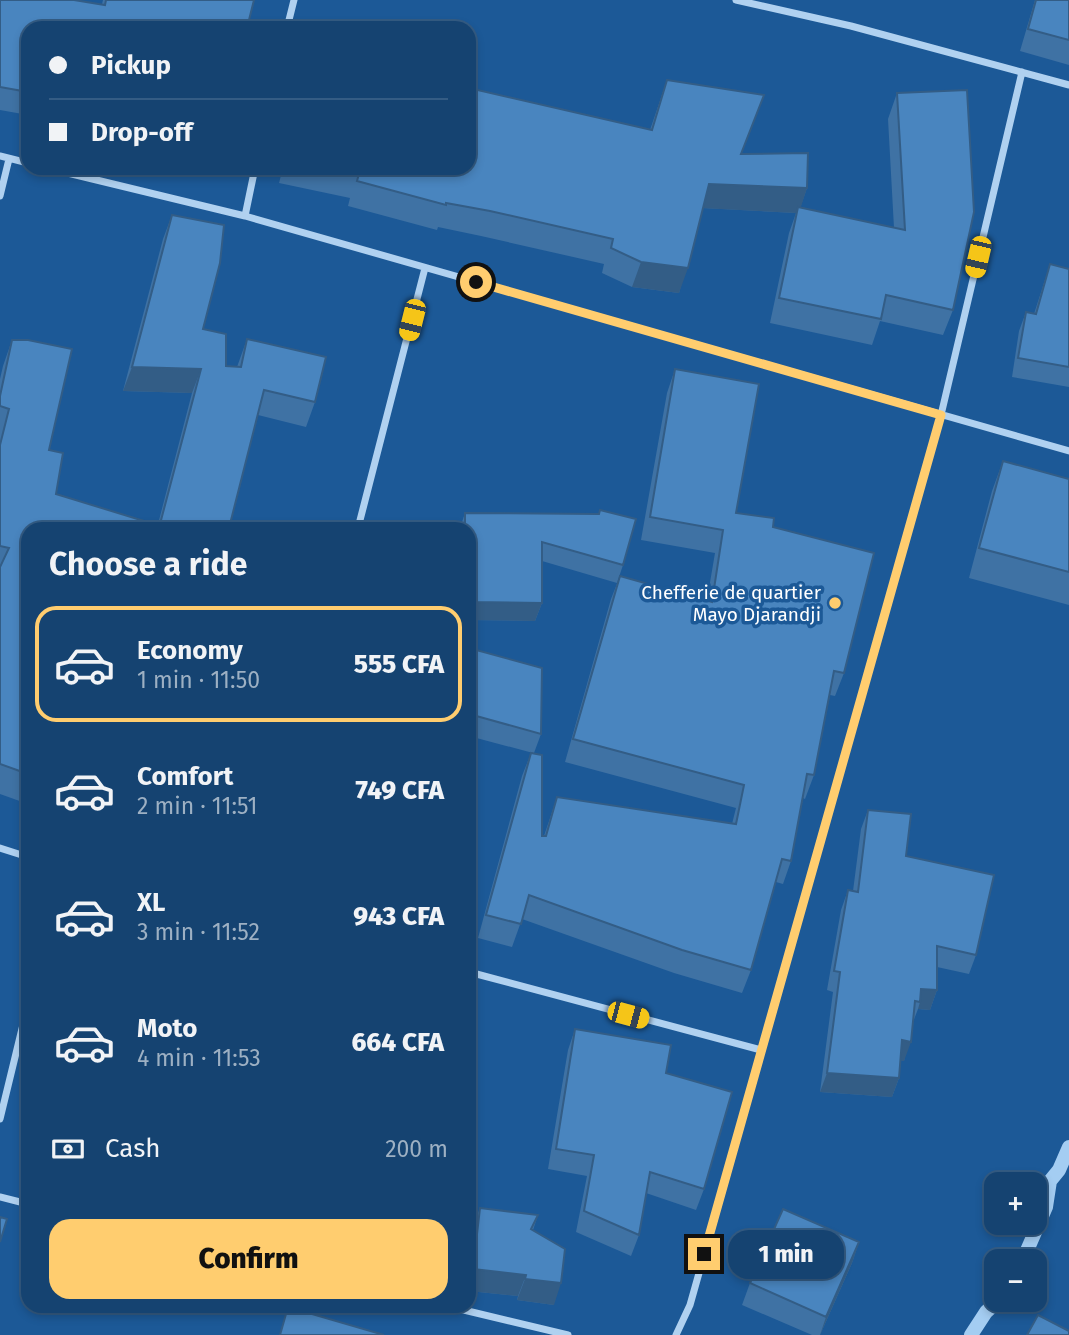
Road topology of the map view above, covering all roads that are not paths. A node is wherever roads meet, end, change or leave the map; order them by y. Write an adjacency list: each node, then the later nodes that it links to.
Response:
1 (294, 0): 3 (street)
2 (736, 0): 4 (street)
3 (290, 21)
4 (1022, 72): 5 (street); 13 (street)
5 (1069, 85)
6 (4, 157): 7 (street); 10 (street)
7 (21, 161)
8 (76, 175): 11 (street)
9 (254, 175): 11 (street)
10 (0, 196)
11 (244, 216): 12 (street)
12 (425, 268): 13 (street); 15 (street)
13 (941, 415): 14 (street); 20 (street)
14 (1069, 451)
15 (360, 522)
16 (0, 848): 17 (street)
17 (21, 855)
18 (476, 974): 20 (street)
19 (21, 1033): 21 (street)
20 (761, 1051): 26 (street)
21 (0, 1119)
22 (0, 1197): 23 (street)
23 (21, 1202)
24 (476, 1313): 25 (street)
25 (568, 1335)
26 (676, 1335)

